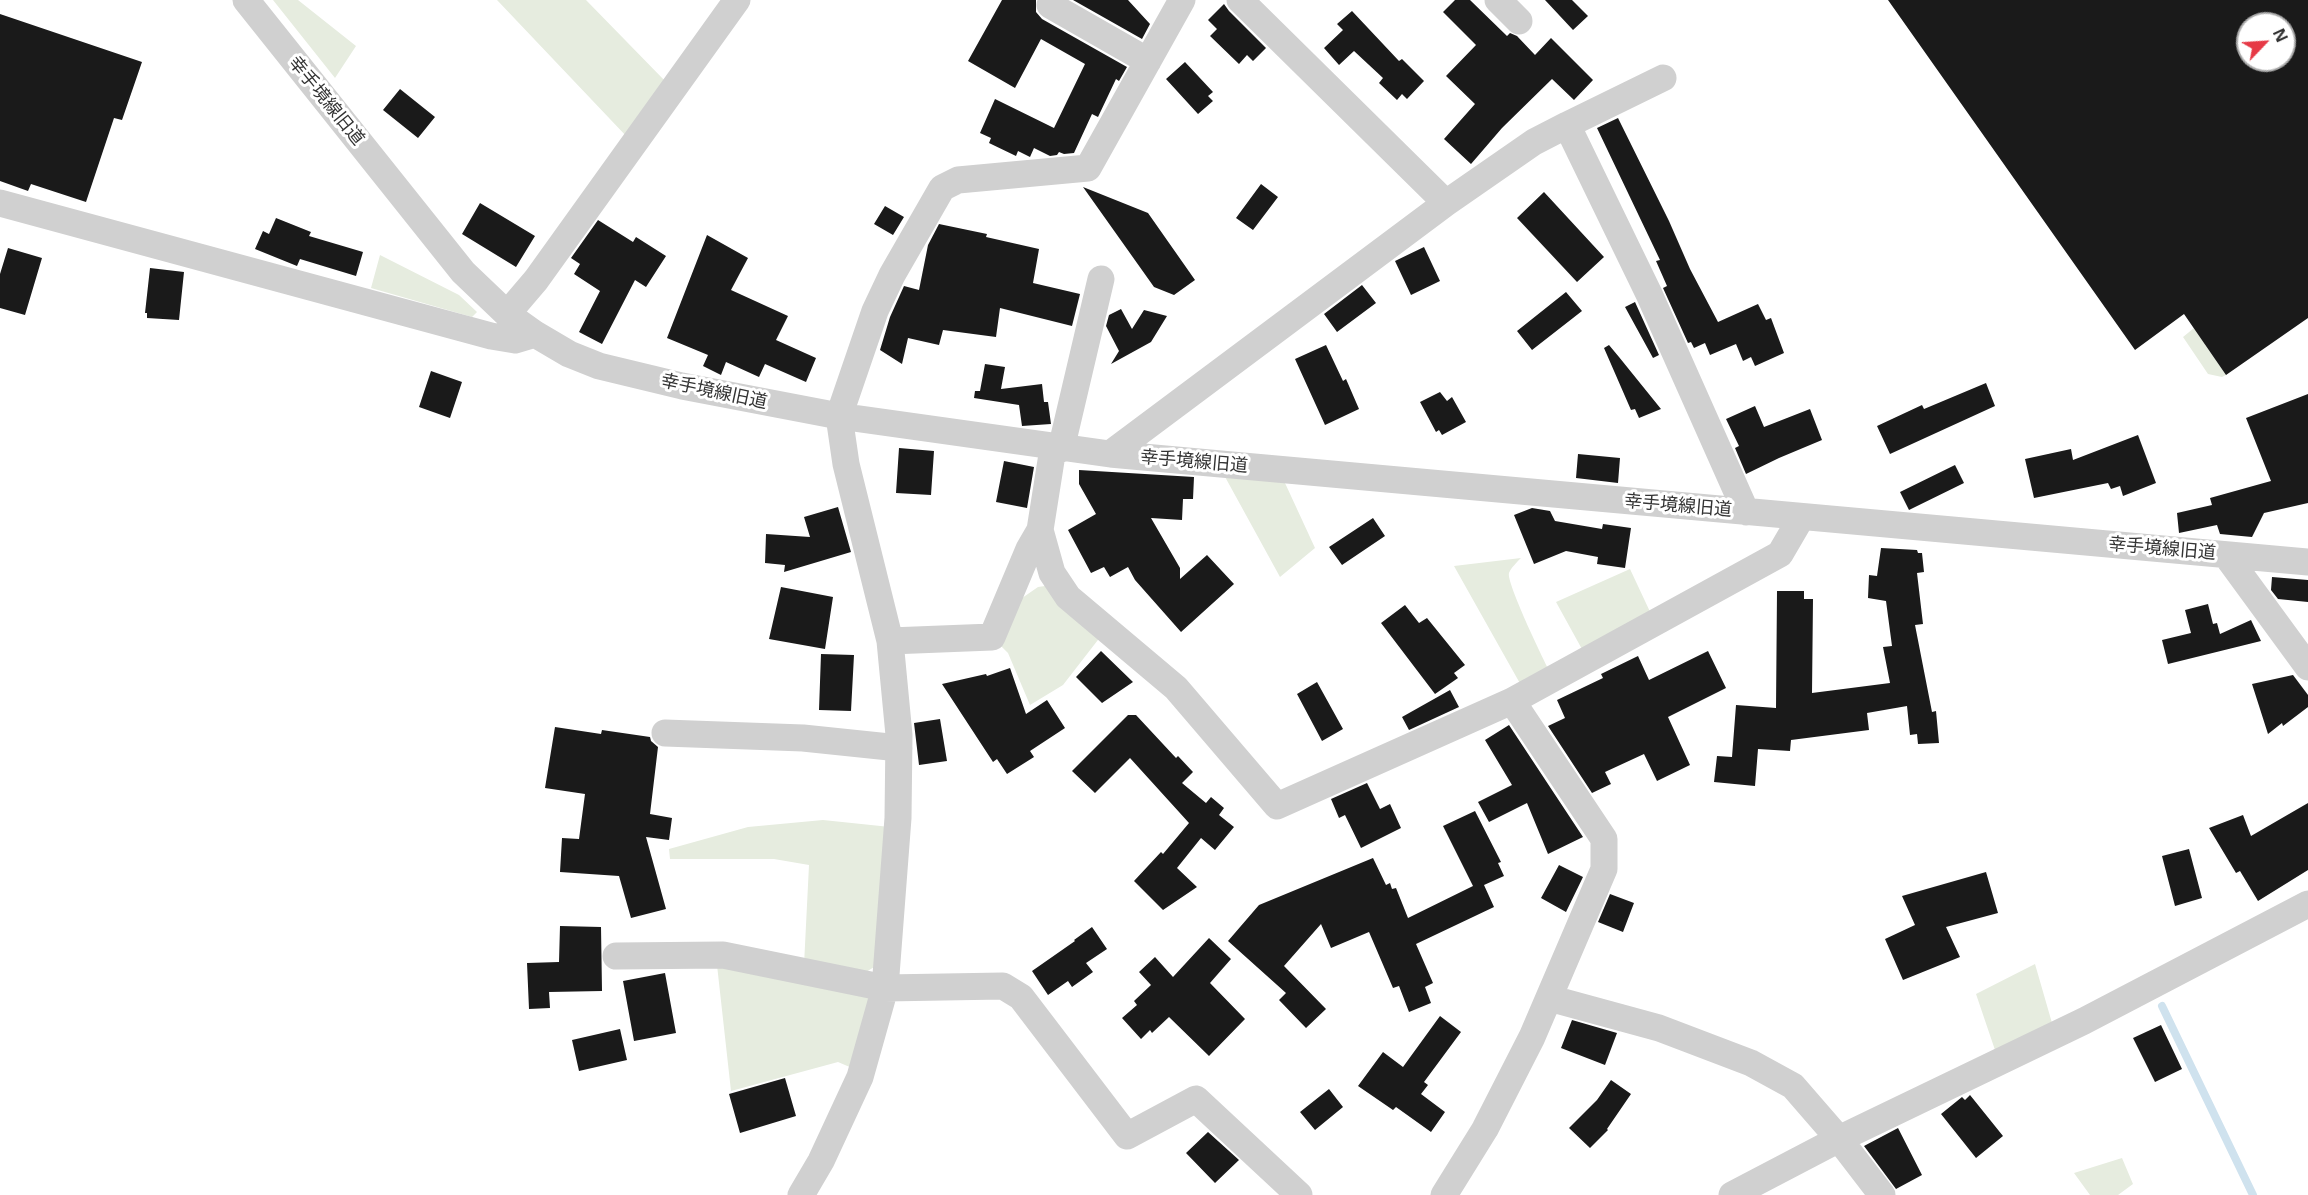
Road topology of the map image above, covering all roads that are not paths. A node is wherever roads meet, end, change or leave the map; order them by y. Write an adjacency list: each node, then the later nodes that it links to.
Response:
1 (246, 0): 14 (street, 幸手境線旧道)
2 (737, 0): 14 (street)
3 (1182, 0): 8 (street)
4 (1240, 0): 12 (street)
5 (1498, 0): 7 (street)
6 (1050, 5): 8 (street)
7 (1519, 21)
8 (1148, 61): 16 (street)
9 (1662, 78): 10 (street)
10 (1567, 125): 12 (street); 19 (street)
11 (0, 203): 15 (street)
12 (1446, 203): 18 (street)
13 (1101, 279): 17 (street)
14 (507, 314): 15 (street, 幸手境線旧道)
15 (535, 334): 16 (street, 幸手境線旧道)
16 (838, 416): 17 (street, 幸手境線旧道); 24 (street)
17 (1057, 448): 18 (street, 幸手境線旧道); 21 (street)
18 (1110, 454): 19 (street, 幸手境線旧道)
19 (1746, 512): 20 (street, 幸手境線旧道)
20 (1801, 518): 22 (street, 幸手境線旧道); 26 (street)
21 (1040, 530): 24 (street); 26 (street)
22 (2226, 555): 23 (street, 幸手境線旧道); 25 (street)
23 (2308, 562)
24 (890, 640): 28 (street)
25 (2308, 667)
26 (1512, 701): 32 (street)
27 (665, 733): 28 (street)
28 (899, 748): 31 (street)
29 (2308, 904): 33 (street)
30 (616, 956): 31 (street)
31 (885, 988): 34 (street); 35 (street)
32 (1549, 998): 33 (street); 36 (street)
33 (1839, 1139): 37 (street); 38 (street)
34 (801, 1195)
35 (1299, 1195)
36 (1444, 1195)
37 (1732, 1195)
38 (1882, 1195)

